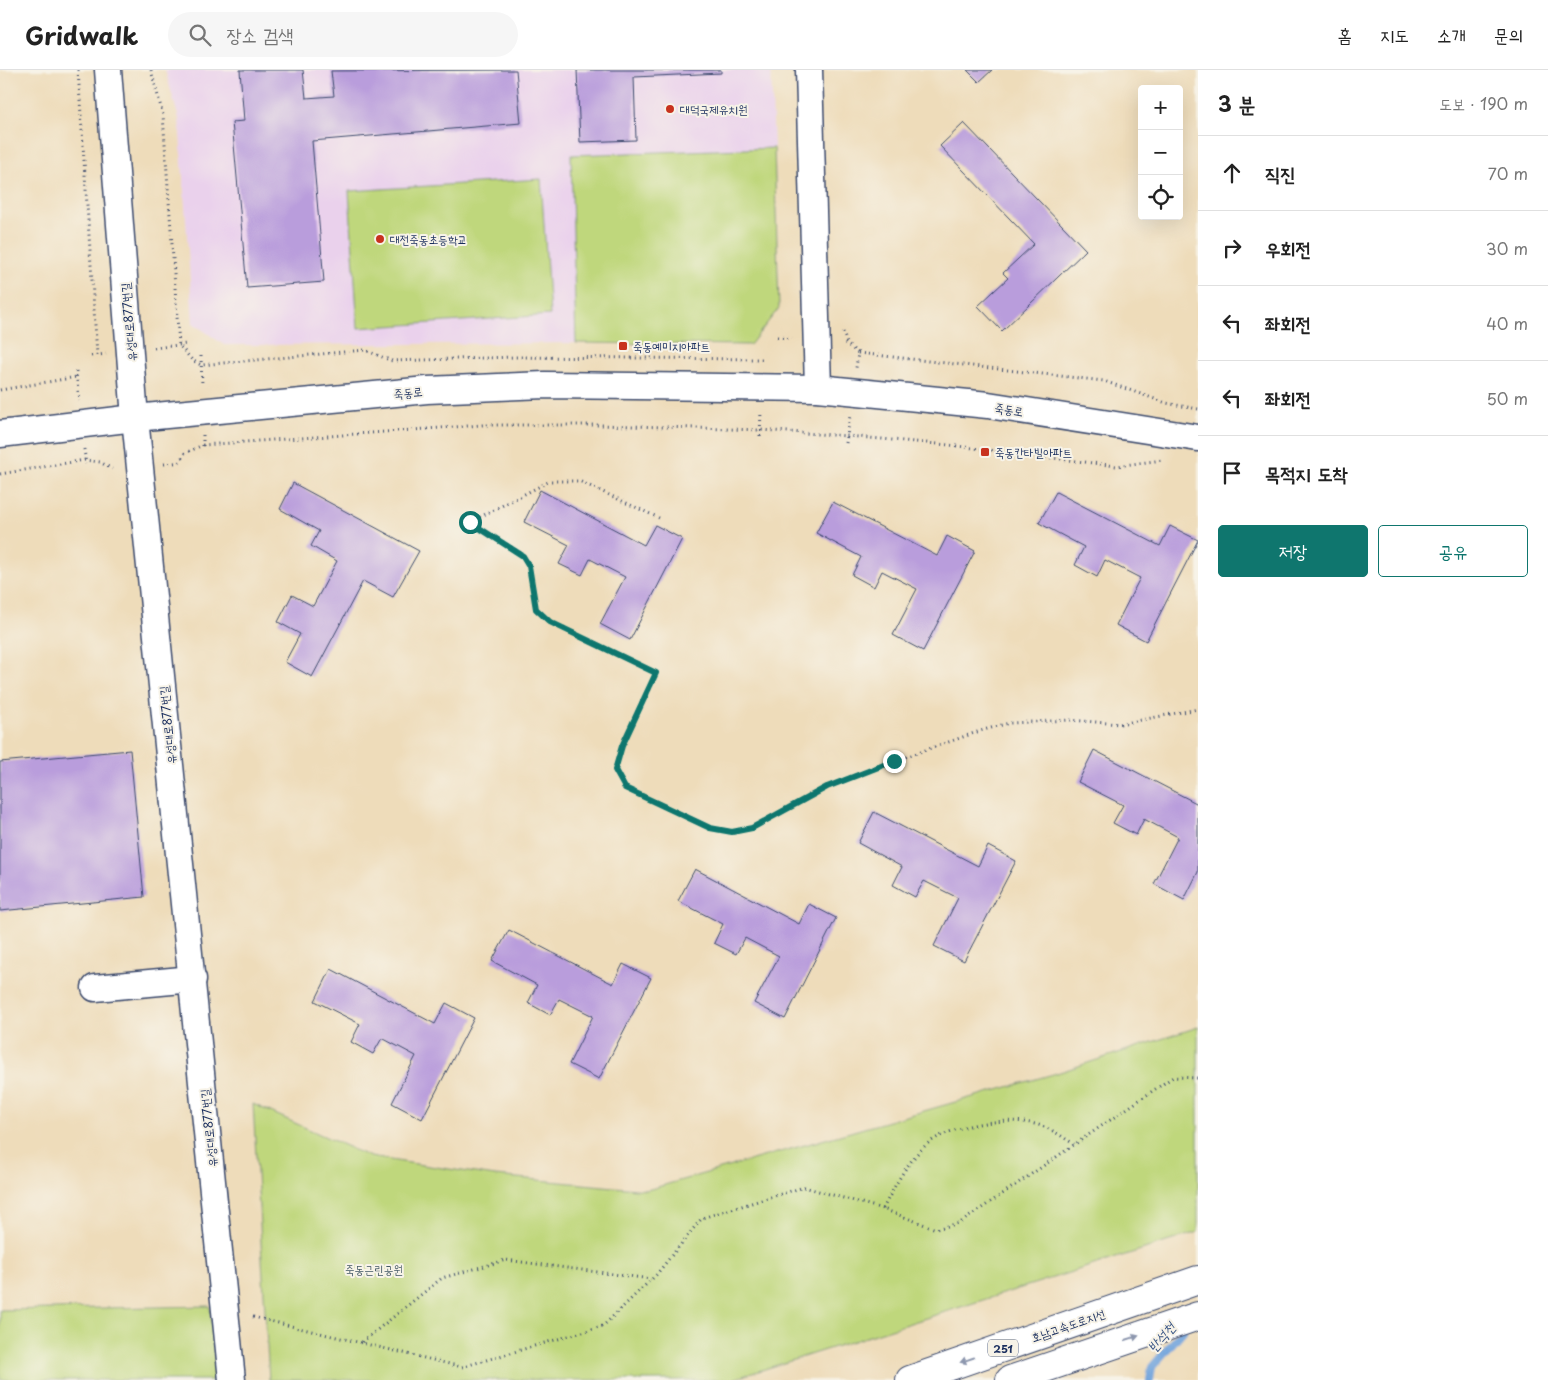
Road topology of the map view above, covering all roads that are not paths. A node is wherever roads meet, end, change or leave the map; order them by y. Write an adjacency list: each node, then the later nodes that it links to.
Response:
1 (108, 70): 4 (street, 유성대로877번길)
2 (809, 70): 3 (street)
3 (818, 388): 4 (street, 죽동로); 6 (street, 죽동로)
4 (135, 418): 5 (street, 죽동로); 7 (street, 유성대로877번길)
5 (0, 434)
6 (1198, 438)
7 (193, 979): 8 (street); 11 (street, 유성대로877번길)
8 (95, 988)
9 (1198, 1280): 12 (highway, 호남고속도로지선 / 251, one-way to 12)
10 (1198, 1316): 13 (highway, one-way to 10)
11 (232, 1380)
12 (910, 1380)
13 (1010, 1380)

